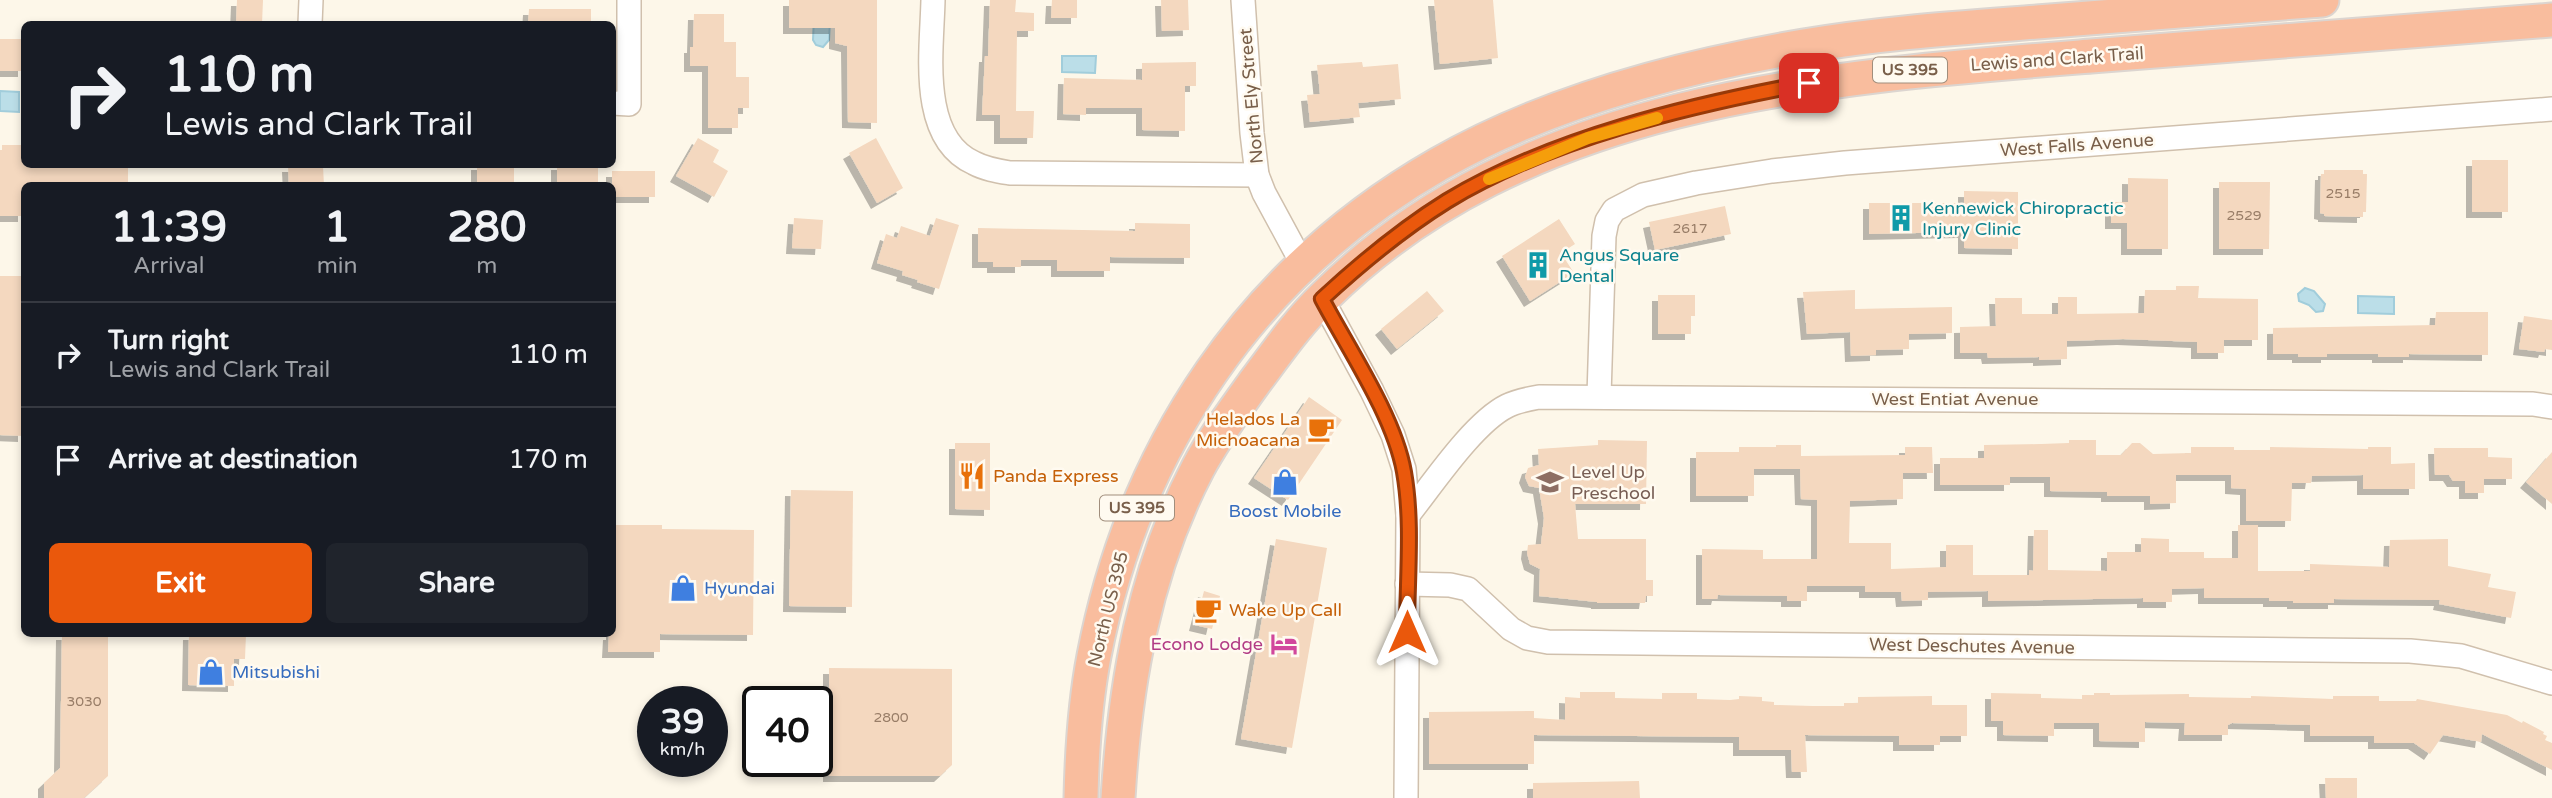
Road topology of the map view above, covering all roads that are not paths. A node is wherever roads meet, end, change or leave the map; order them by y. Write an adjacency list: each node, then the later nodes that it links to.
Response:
1 (311, 0): 7 (street)
2 (629, 0): 8 (street)
3 (933, 0): 10 (street)
4 (1243, 0): 10 (street, North Ely Street)
5 (2322, 0): 11 (highway, US 395)
6 (2552, 20): 12 (highway, Lewis and Clark Trail / US 395)
7 (310, 21)
8 (621, 103)
9 (2552, 109): 13 (street, West Falls Avenue)
10 (1257, 174): 11 (street, North Ely Street)
11 (1303, 265): 18 (highway, North US 395 / US 395)
12 (1322, 299): 15 (street); 19 (highway, North US 395 / US 395)
13 (1599, 396): 14 (street, West Entiat Avenue); 15 (street, West Entiat Avenue)
14 (2552, 407)
15 (1408, 516): 16 (street)
16 (1407, 584): 17 (street, West Deschutes Avenue); 20 (street)
17 (2552, 683)
18 (1081, 798)
19 (1118, 798)
20 (1406, 798)

